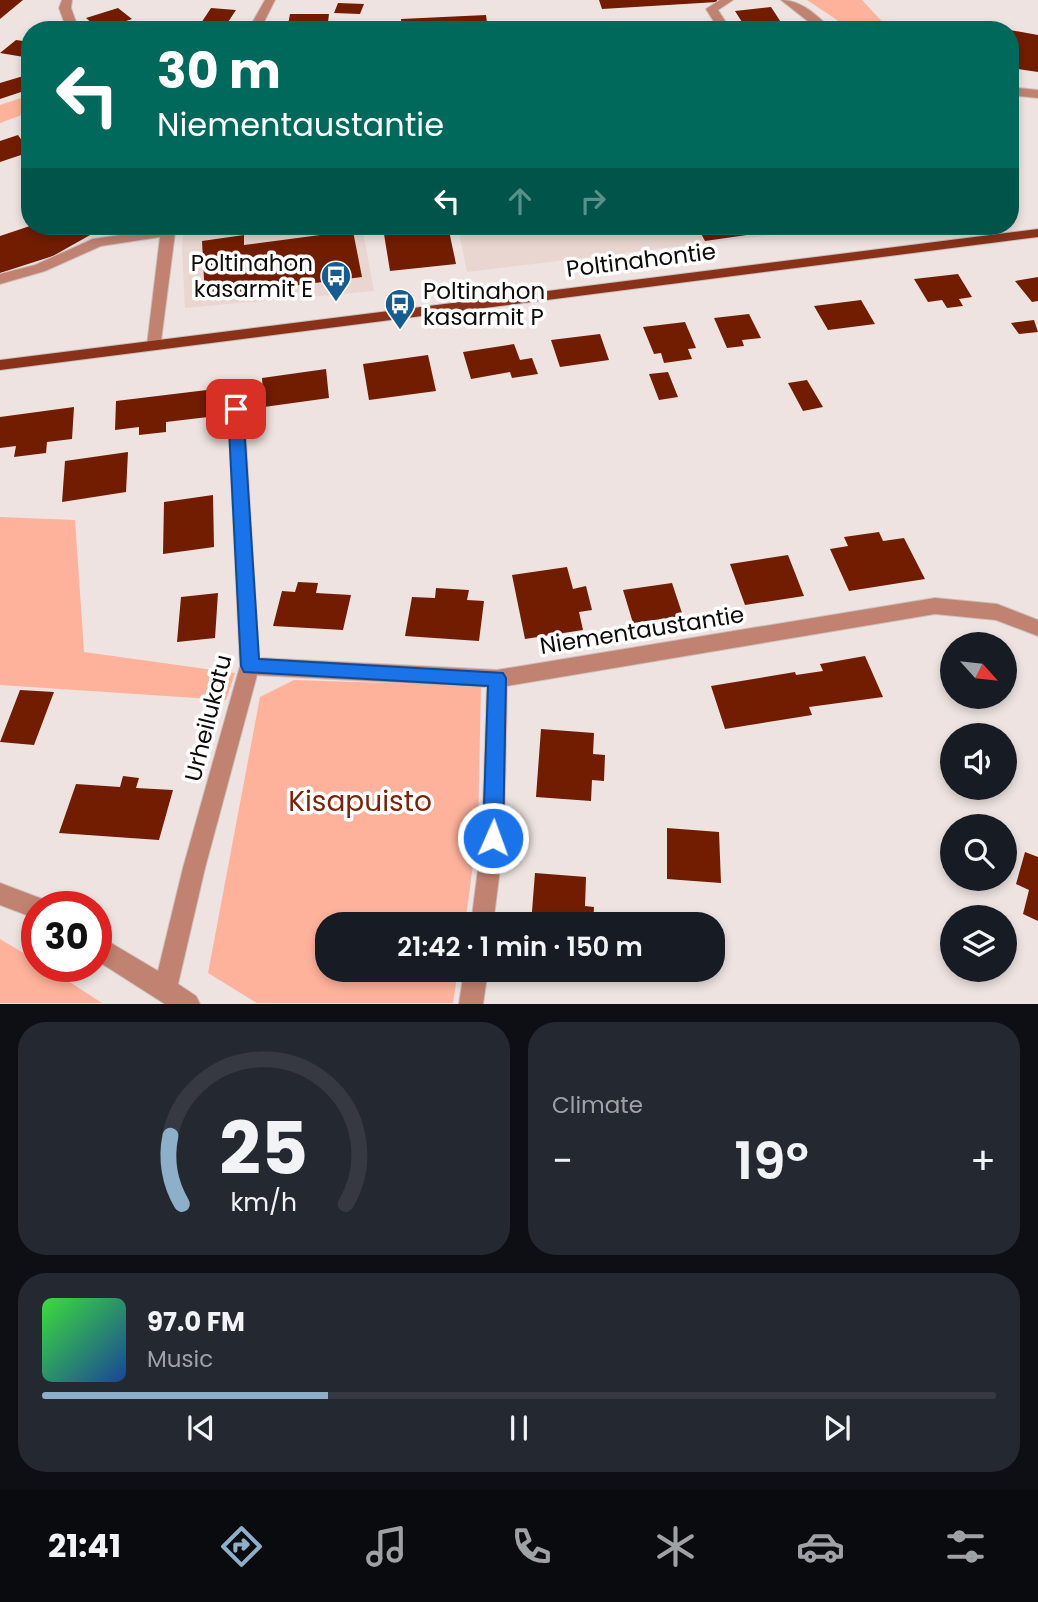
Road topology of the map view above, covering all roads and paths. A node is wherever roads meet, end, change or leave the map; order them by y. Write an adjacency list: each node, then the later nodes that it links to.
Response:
1 (67, 0): 5 (street)
2 (270, 0): 6 (street)
3 (728, 0): 7 (street)
4 (786, 0): 8 (street)
5 (69, 21)
6 (259, 21)
7 (719, 21)
8 (815, 21)
9 (1019, 92): 10 (street)
10 (1038, 94)
11 (1038, 233): 15 (main road, Poltinahontie)
12 (136, 235): 14 (street)
13 (168, 235): 15 (street)
14 (0, 279)
15 (155, 345): 16 (main road, Poltinahontie)
16 (0, 365)
17 (236, 409): 19 (street, Urheilukatu)
18 (1038, 628): 20 (street, Niementaustantie)
19 (250, 666): 20 (street, Niementaustantie); 26 (street, Urheilukatu)
20 (497, 678): 23 (street)
21 (0, 894): 22 (street)
22 (21, 902)
23 (484, 912)
24 (112, 956): 26 (street)
25 (474, 982): 28 (street)
26 (165, 990): 27 (street)
27 (188, 1003)
28 (471, 1003)

